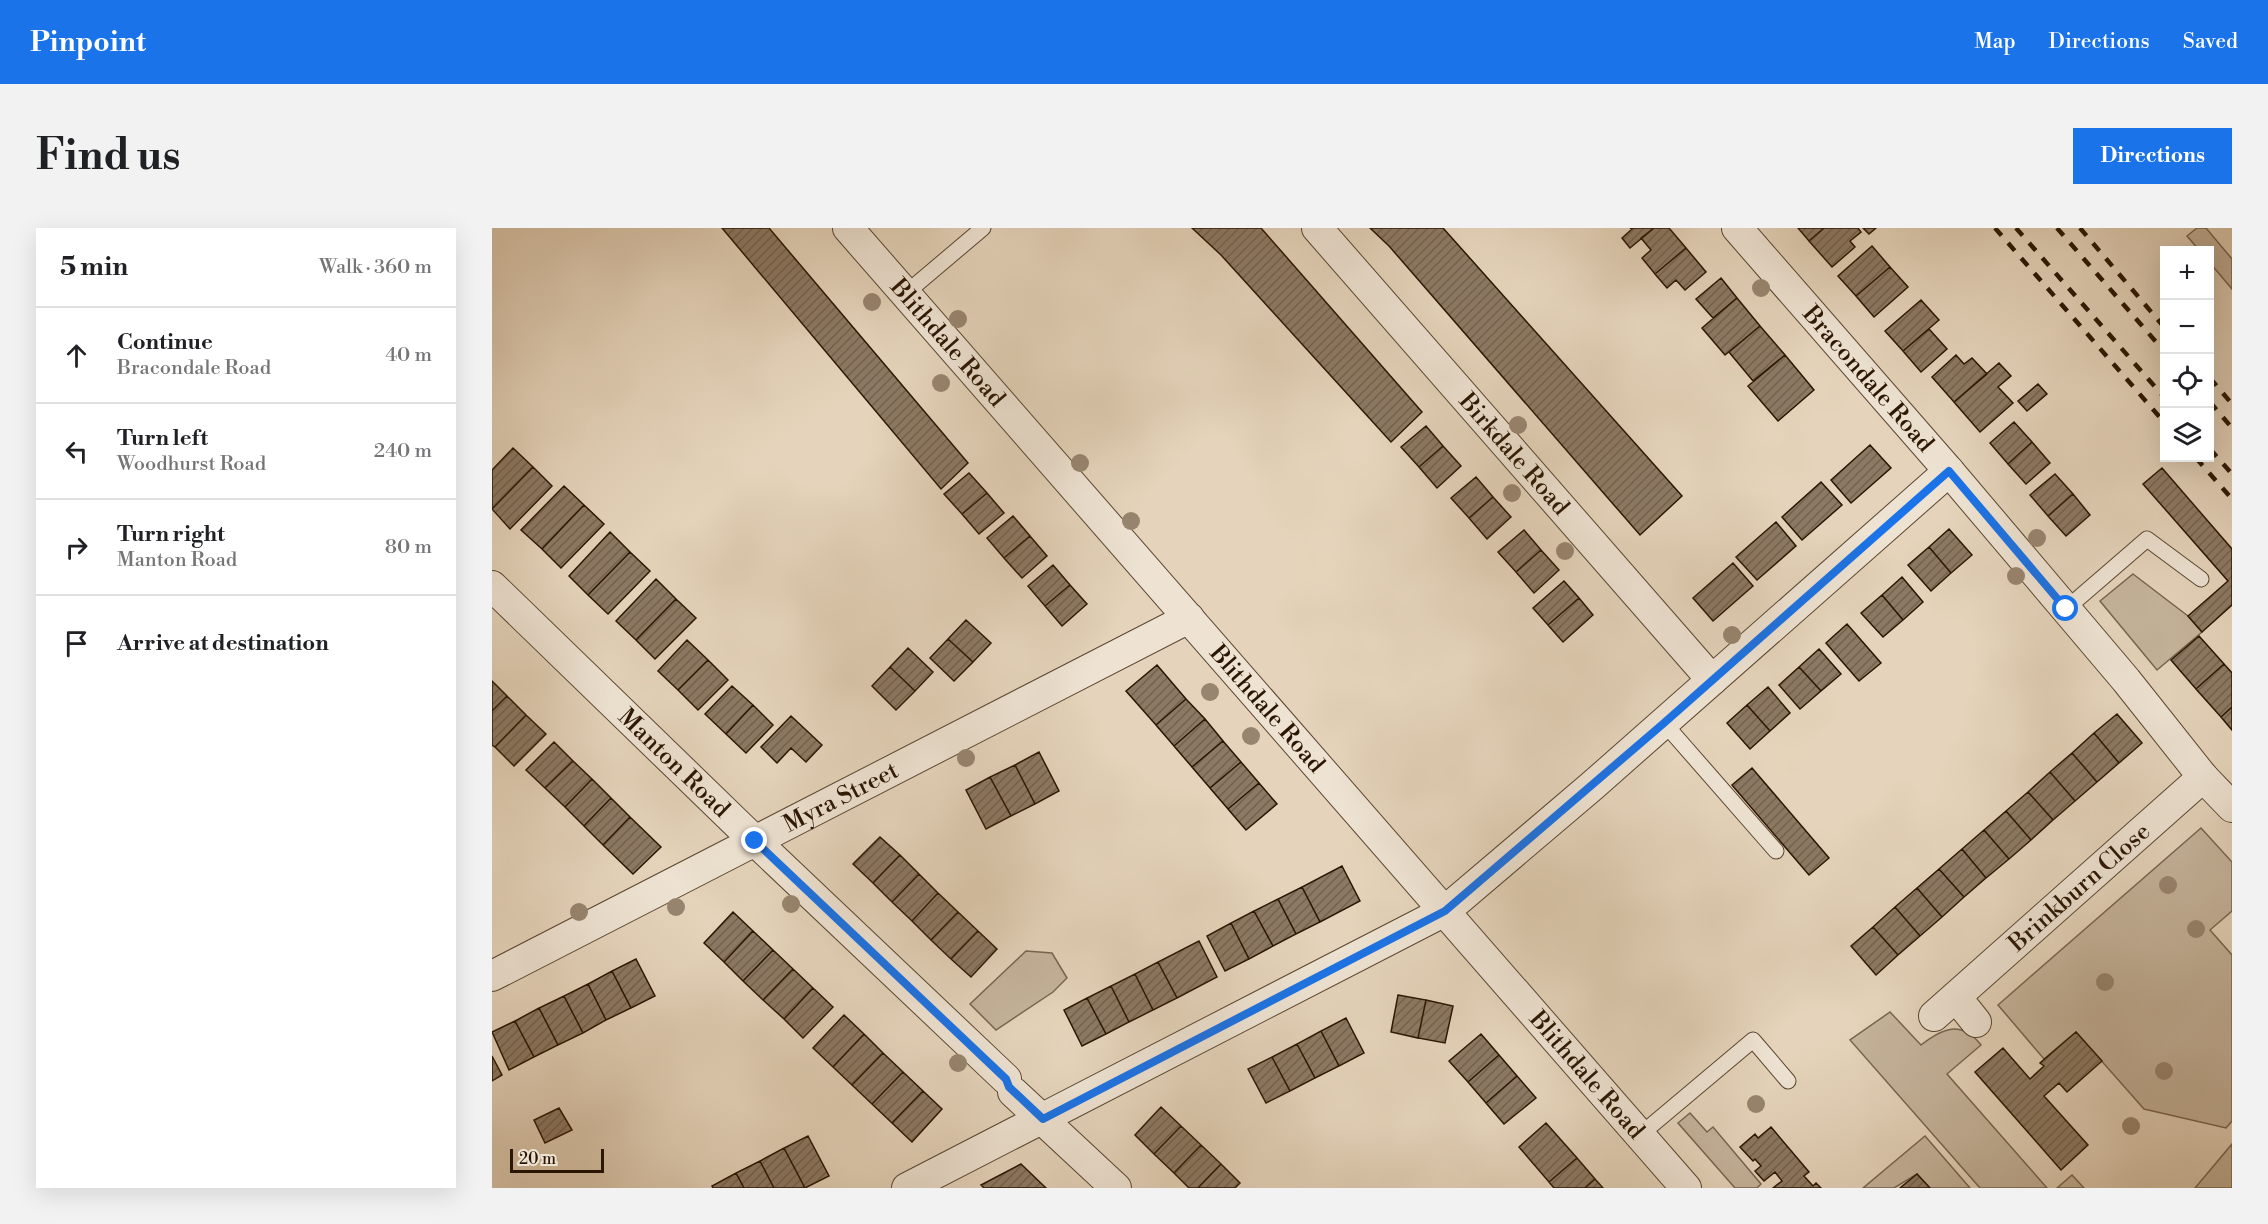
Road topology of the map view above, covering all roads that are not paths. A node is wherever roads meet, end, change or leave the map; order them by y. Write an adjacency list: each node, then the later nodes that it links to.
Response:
1 (848, 228): 5 (street, Blithdale Road)
2 (983, 228): 5 (lane)
3 (1317, 228): 11 (street, Birkdale Road)
4 (1737, 228): 6 (street, Bracondale Road)
5 (906, 294): 10 (street, Blithdale Road)
6 (1949, 471): 9 (street, Bracondale Road); 11 (street)
7 (2201, 579): 9 (lane)
8 (492, 586): 15 (street, Manton Road)
9 (2066, 609): 13 (street, Bracondale Road)
10 (1189, 618): 15 (street, Myra Street); 17 (street, Blithdale Road)
11 (1712, 680): 12 (street)
12 (1664, 723): 16 (lane); 17 (street)
13 (2203, 777): 14 (street, Bracondale Road); 19 (street, Brinkburn Close)
14 (2231, 808)
15 (755, 841): 18 (street, Myra Street); 21 (street, Manton Road)
16 (1776, 851)
17 (1445, 911): 21 (street); 22 (street, Blithdale Road)
18 (492, 976)
19 (1976, 1022)
20 (1788, 1081): 22 (lane)
21 (1043, 1119): 23 (street); 24 (street, Manton Road)
22 (1640, 1135): 25 (street, Blithdale Road)
23 (908, 1188)
24 (1116, 1188)
25 (1686, 1188)

